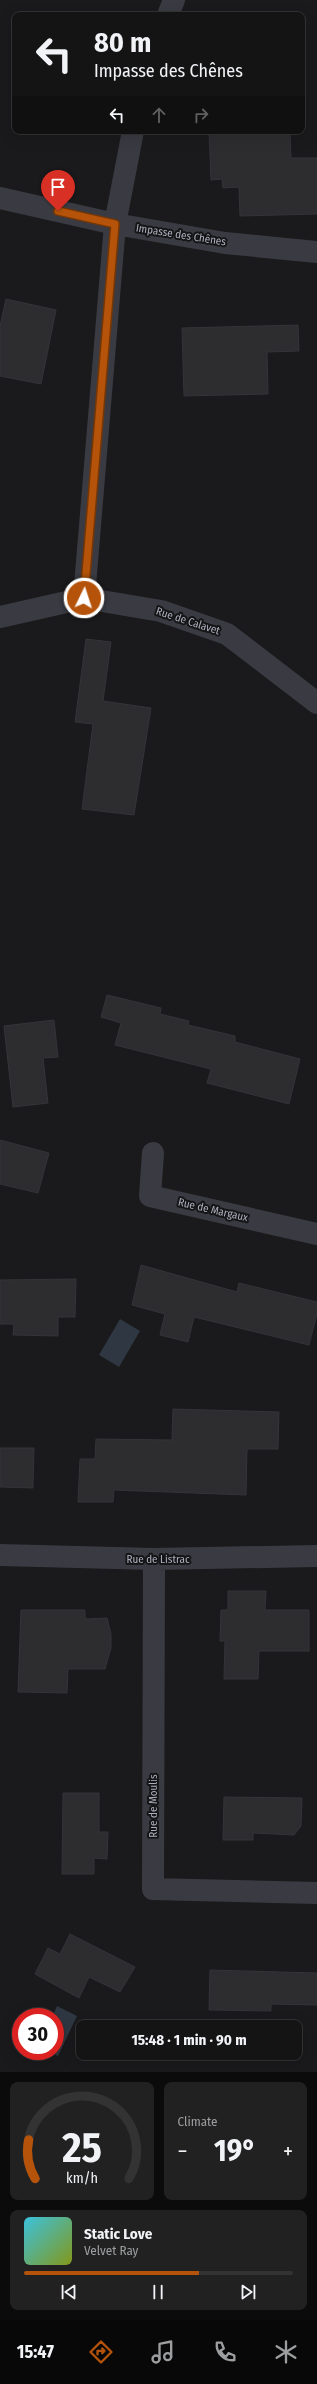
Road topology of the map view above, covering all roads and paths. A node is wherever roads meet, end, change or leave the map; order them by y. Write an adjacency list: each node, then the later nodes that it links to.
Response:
1 (174, 0): 2 (street)
2 (169, 12)
3 (132, 134): 5 (street)
4 (0, 198): 5 (street, Impasse des Chênes)
5 (115, 224): 6 (street, Impasse des Chênes); 7 (street)
6 (317, 252)
7 (84, 598): 8 (street); 9 (street, Rue de Calavet)
8 (0, 617)
9 (317, 703)
10 (153, 1153): 11 (street, Rue de Margaux)
11 (317, 1234)
12 (0, 1555): 14 (street, Rue de Listrac)
13 (317, 1556): 14 (street, Rue de Listrac)
14 (154, 1559): 15 (street, Rue de Moulis)
15 (317, 1893)

